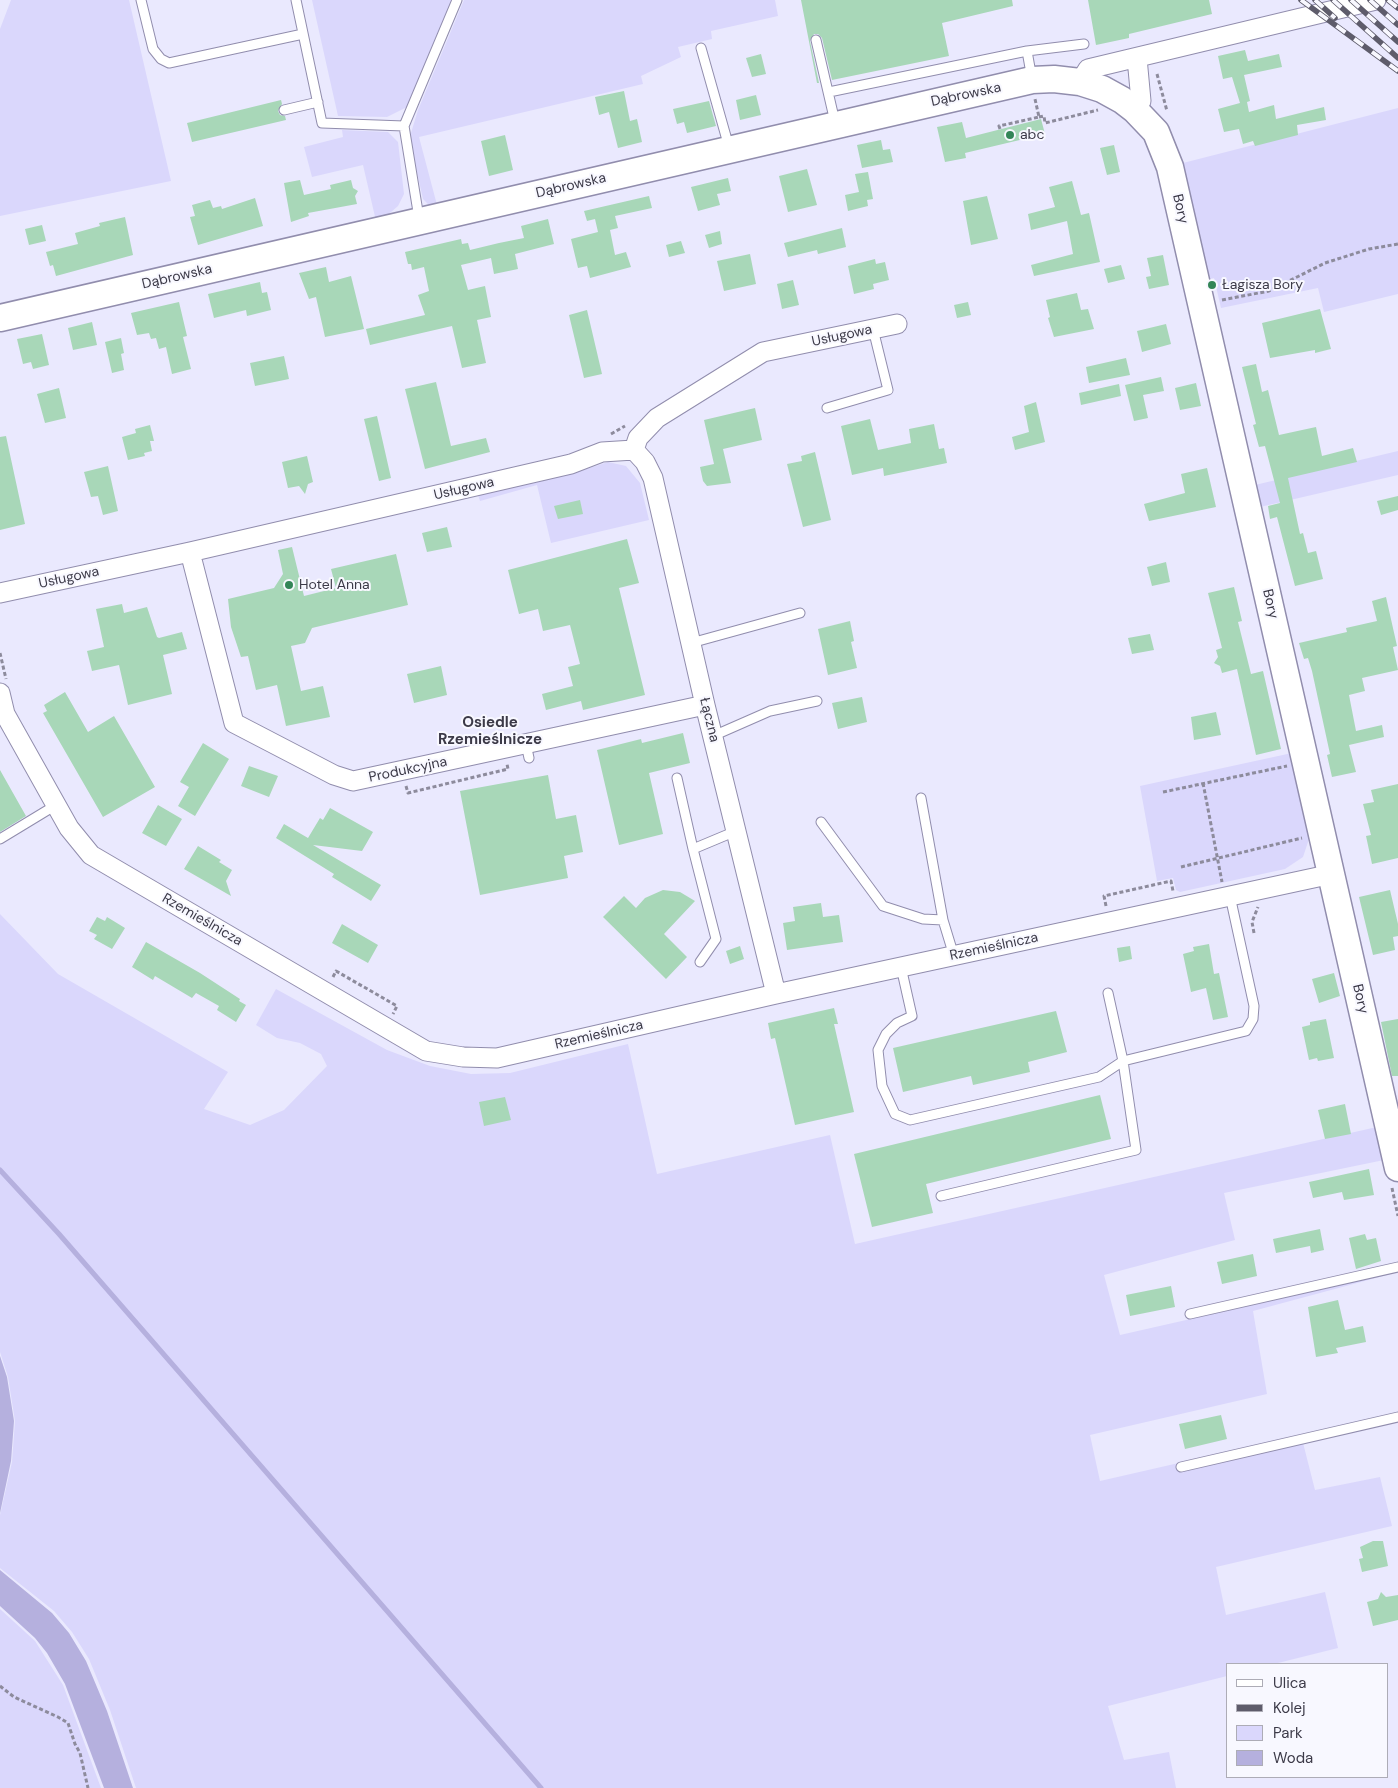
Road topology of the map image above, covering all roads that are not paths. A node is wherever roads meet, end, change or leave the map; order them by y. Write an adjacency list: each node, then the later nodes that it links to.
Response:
1 (141, 0): 5 (lane)
2 (296, 0): 5 (lane)
3 (457, 0): 18 (lane)
4 (1376, 0): 10 (street)
5 (303, 34): 14 (lane)
6 (816, 40): 13 (lane)
7 (1084, 44): 9 (lane)
8 (702, 48): 19 (lane)
9 (1026, 51): 12 (lane); 13 (lane)
10 (1137, 58): 11 (street); 16 (street)
11 (1080, 82): 12 (street, Dąbrowska); 16 (street, Bory)
12 (1032, 86): 17 (street, Dąbrowska)
13 (829, 92): 17 (lane)
14 (318, 102): 15 (lane); 18 (lane)
15 (284, 110)
16 (1136, 110): 41 (street, Bory)
17 (836, 125): 19 (street, Dąbrowska)
18 (404, 126): 20 (lane)
19 (729, 149): 20 (street, Dąbrowska)
20 (420, 221): 21 (street, Dąbrowska)
21 (0, 318)
22 (896, 324): 23 (street, Usługowa)
23 (873, 329): 24 (lane); 25 (street, Usługowa)
24 (826, 408)
25 (634, 450): 26 (street, Usługowa); 29 (street, Łączna)
26 (190, 552): 27 (street, Usługowa); 32 (street, Produkcyjna)
27 (0, 593)
28 (800, 613): 29 (lane)
29 (691, 643): 32 (street, Łączna)
30 (3, 687): 36 (street, Rzemieślnicza)
31 (816, 701): 33 (lane)
32 (705, 705): 33 (street, Łączna)
33 (713, 736): 38 (street, Łączna)
34 (677, 778): 40 (lane)
35 (921, 798): 43 (lane)
36 (56, 805): 39 (lane); 48 (street, Rzemieślnicza)
37 (821, 822): 43 (lane)
38 (736, 832): 40 (lane); 48 (street, Łączna)
39 (0, 839)
40 (693, 849): 45 (lane)
41 (1332, 874): 42 (street, Rzemieślnicza); 50 (street, Bory)
42 (1231, 889): 44 (street, Rzemieślnicza); 49 (lane)
43 (943, 920): 44 (lane)
44 (954, 956): 46 (street, Rzemieślnicza)
45 (700, 962)
46 (901, 967): 48 (street, Rzemieślnicza); 49 (lane)
47 (1108, 993): 49 (lane)
48 (776, 994)
49 (1123, 1061): 51 (lane)
50 (1398, 1168)
51 (941, 1196)
52 (1398, 1267): 53 (lane)
53 (1190, 1314)
54 (1398, 1417): 55 (lane)
55 (1181, 1467)

